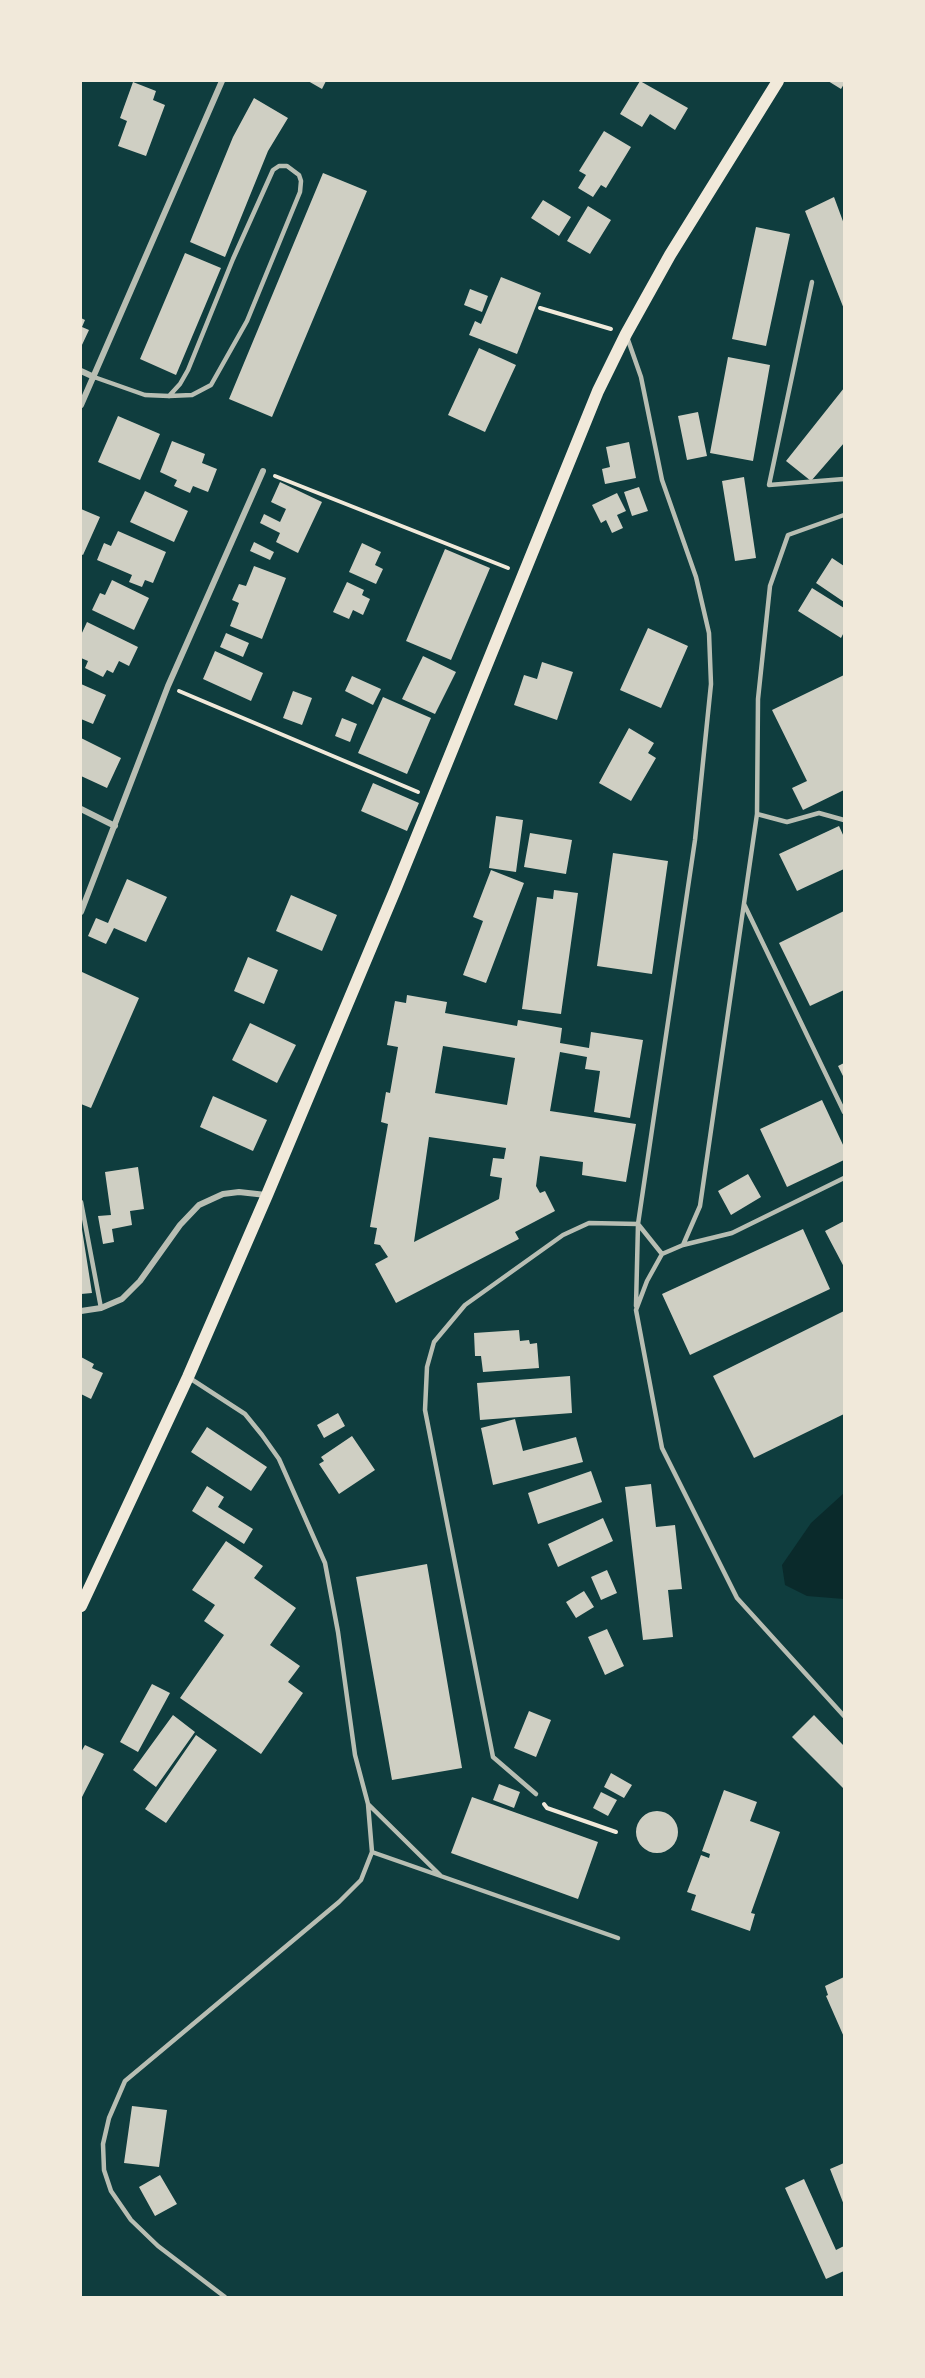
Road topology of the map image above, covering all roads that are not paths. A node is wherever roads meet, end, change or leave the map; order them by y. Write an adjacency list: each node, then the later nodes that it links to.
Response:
1 (222, 81): 6 (street)
2 (778, 81): 4 (main road)
3 (813, 282): 10 (lane)
4 (626, 334): 20 (main road); 22 (lane)
5 (81, 371): 6 (street)
6 (93, 377): 7 (lane); 8 (street)
7 (168, 396): 7 (lane)
8 (81, 405)
9 (263, 471): 15 (street)
10 (844, 479)
11 (844, 515): 13 (lane)
12 (81, 809): 15 (street)
13 (758, 814): 14 (lane); 16 (lane)
14 (844, 820)
15 (115, 826): 17 (street)
16 (744, 904): 18 (lane); 23 (lane)
17 (81, 912)
18 (844, 1112)
19 (844, 1178): 23 (lane)
20 (267, 1195): 25 (street); 28 (main road)
21 (81, 1202): 25 (lane)
22 (638, 1224): 24 (lane); 26 (lane); 31 (lane)
23 (683, 1245): 24 (lane)
24 (662, 1254): 26 (lane)
25 (101, 1308): 27 (street)
26 (636, 1310): 30 (lane)
27 (81, 1311)
28 (188, 1377): 29 (main road); 32 (lane)
29 (81, 1605)
30 (844, 1716)
31 (536, 1794)
32 (368, 1804): 33 (lane); 34 (lane)
33 (372, 1852): 34 (lane); 36 (lane)
34 (441, 1876): 35 (lane)
35 (618, 1938)
36 (225, 2297)

